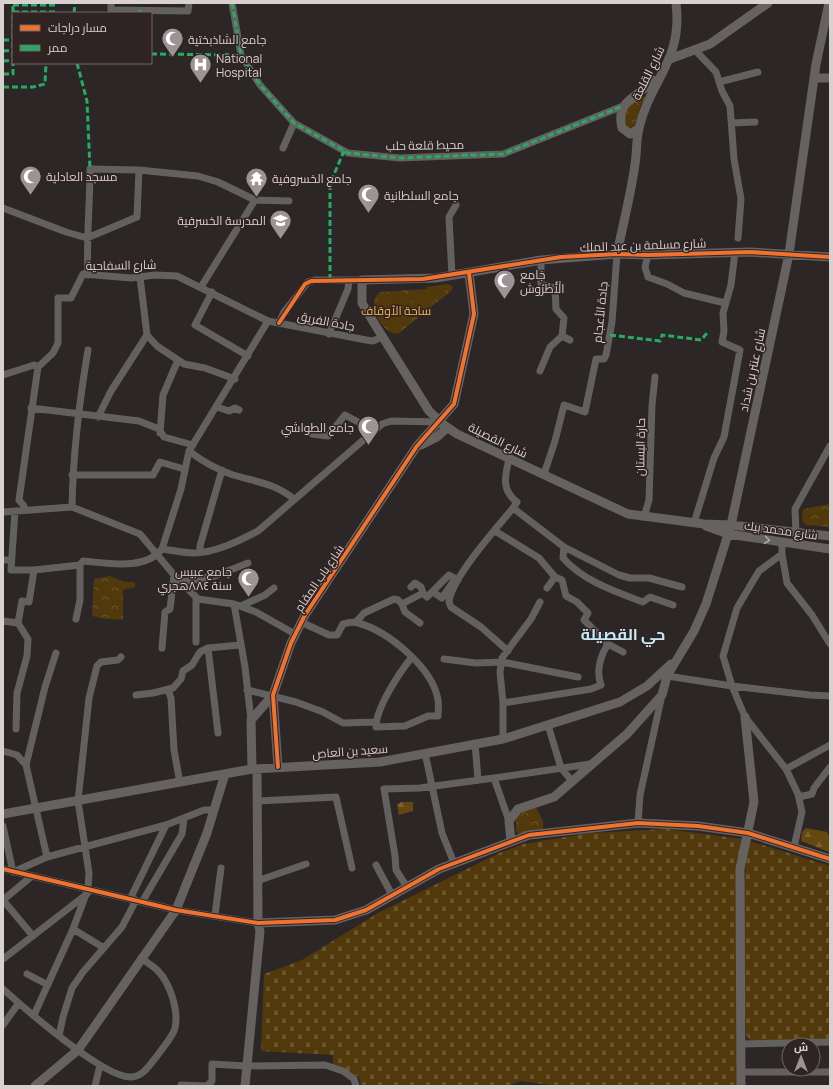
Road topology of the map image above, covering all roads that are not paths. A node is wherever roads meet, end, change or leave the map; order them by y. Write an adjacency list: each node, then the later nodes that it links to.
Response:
1 (111, 3): 2 (street)
2 (189, 3)
3 (232, 3): 17 (street, محيط قلعة حلب)
4 (672, 3): 14 (street)
5 (676, 3): 9 (street, شارع القلعة)
6 (768, 3): 8 (street)
7 (829, 3): 11 (street, شارع عنتر بن شداد)
8 (695, 50): 9 (street); 13 (street)
9 (670, 59): 14 (street, شارع القلعة)
10 (758, 72): 13 (street)
11 (815, 78): 12 (street); 30 (street, شارع عنتر بن شداد)
12 (830, 78)
13 (719, 82): 18 (street)
14 (648, 92): 15 (street); 19 (street, شارع القلعة)
15 (623, 106): 17 (street, محيط قلعة حلب); 19 (street)
16 (755, 122): 18 (street)
17 (294, 123): 20 (street)
18 (732, 123): 27 (street)
19 (639, 129): 29 (street, شارع القلعة)
20 (282, 148)
21 (139, 170): 22 (street); 26 (street); 26 (street)
22 (255, 200): 23 (street); 40 (street)
23 (289, 201)
24 (456, 205): 36 (street)
25 (3, 208): 26 (street)
26 (87, 238): 35 (street)
27 (738, 238)
28 (735, 252): 30 (street, شارع مسلمة بن عبد الملك); 31 (street, شارع مسلمة بن عبد الملك); 42 (street)
29 (617, 254): 31 (street, شارع مسلمة بن عبد الملك); 33 (street, شارع مسلمة بن عبد الملك); 72 (street, جادة الأعجام)
30 (789, 254): 32 (street, شارع مسلمة بن عبد الملك); 83 (street, شارع عنتر بن شداد)
31 (648, 255): 42 (street)
32 (830, 257)
33 (541, 260): 34 (street, شارع مسلمة بن عبد الملك); 47 (street)
34 (469, 273): 36 (street, شارع مسلمة بن عبد الملك); 63 (street, شارع باب المقام)
35 (88, 275): 37 (street, شارع السفاحية); 53 (street, شارع السفاحية)
36 (452, 276): 39 (street, شارع مسلمة بن عبد الملك)
37 (140, 277): 40 (street, شارع السفاحية); 46 (street)
38 (349, 280): 39 (street); 44 (street); 45 (street)
39 (362, 280): 48 (street, شارع القصيلة)
40 (201, 287): 41 (street, جادة الفريق)
41 (212, 292): 43 (street, جادة الفريق); 51 (street)
42 (726, 302): 81 (street)
43 (268, 321): 44 (street, جادة الفريق); 51 (street)
44 (279, 323): 45 (street, جادة الفريق)
45 (329, 334): 48 (street, جادة الفريق)
46 (148, 335): 52 (street); 62 (street)
47 (562, 336): 49 (street); 54 (street)
48 (382, 337): 63 (street, شارع القصيلة)
49 (570, 340)
50 (88, 350): 61 (street)
51 (248, 356): 57 (street)
52 (178, 360): 57 (street); 65 (street)
53 (38, 367): 55 (street); 59 (street)
54 (540, 371)
55 (3, 375)
56 (655, 378): 80 (street, حارة البستان)
57 (234, 379): 58 (street)
58 (217, 407): 60 (street); 68 (street)
59 (31, 408): 61 (street); 77 (street)
60 (239, 410)
61 (77, 413): 62 (street); 73 (street)
62 (98, 417): 65 (street)
63 (444, 425): 64 (street); 69 (street, شارع القصيلة); 116 (street, شارع باب المقام)
64 (375, 431): 66 (street); 74 (street)
65 (160, 433): 68 (street)
66 (312, 434)
67 (830, 446): 85 (street)
68 (191, 448): 70 (street); 71 (street)
69 (509, 459): 72 (street, شارع القصيلة); 76 (street)
70 (184, 469): 73 (street); 91 (street)
71 (222, 470): 74 (street); 92 (street)
72 (544, 474): 80 (street, شارع القصيلة)
73 (72, 475): 75 (street)
74 (294, 499): 92 (street)
75 (72, 507): 77 (street); 91 (street)
76 (513, 508): 84 (street); 89 (street)
77 (25, 510): 78 (street)
78 (15, 511): 79 (street); 95 (street)
79 (3, 512)
80 (644, 517): 81 (street, شارع القصيلة)
81 (694, 523): 82 (street, شارع القصيلة)
82 (704, 524): 83 (street, شارع القصيلة); 86 (street, شارع القصيلة)
83 (731, 525): 85 (street, شارع محمد بيك); 86 (street, شارع عنتر بن شداد)
84 (495, 531): 100 (street); 101 (street)
85 (796, 533): 87 (street, شارع محمد بيك)
86 (728, 534): 88 (street, شارع محمد بيك, one-way to 88); 130 (street, شارع عنتر بن شداد)
87 (830, 536)
88 (782, 542): 90 (street, شارع محمد بيك); 93 (street)
89 (564, 546): 104 (street); 113 (street)
90 (830, 549)
91 (160, 551): 92 (street); 97 (street); 99 (street)
92 (200, 552)
93 (782, 554): 123 (street); 137 (street)
94 (3, 560): 95 (street)
95 (11, 560): 98 (street)
96 (248, 563): 102 (street)
97 (80, 565): 98 (street); 114 (street)
98 (34, 570): 118 (street)
99 (174, 575): 102 (street); 125 (street)
100 (555, 577): 106 (street); 122 (street)
101 (456, 579): 107 (street); 107 (street); 127 (street)
102 (182, 582): 109 (street)
103 (411, 587): 108 (street)
104 (682, 587)
105 (274, 588): 112 (street)
106 (548, 588)
107 (433, 592): 108 (street)
108 (423, 593): 111 (street)
109 (196, 597): 112 (street); 121 (street)
110 (540, 602): 127 (street)
111 (402, 604): 117 (street); 119 (street)
112 (238, 605): 120 (street); 124 (street)
113 (673, 605)
114 (76, 619)
115 (3, 621): 118 (street)
116 (302, 622): 117 (street); 120 (street, شارع باب المقام)
117 (356, 622): 132 (street)
118 (18, 623): 149 (street)
119 (420, 623)
120 (295, 634): 141 (street, شارع باب المقام)
121 (196, 642)
122 (608, 644): 128 (street); 144 (street)
123 (830, 644)
124 (240, 645): 126 (street); 139 (street)
125 (162, 648)
126 (208, 648): 138 (street); 150 (street)
127 (508, 651): 134 (street)
128 (623, 652)
129 (56, 653): 157 (street)
130 (678, 656): 135 (street); 148 (street, سعيد بن العاص)
131 (120, 657): 170 (street)
132 (412, 657): 147 (street); 147 (street)
133 (444, 659): 134 (street)
134 (502, 662): 136 (street); 144 (street)
135 (667, 676): 137 (street); 142 (street)
136 (578, 677)
137 (732, 686): 143 (street); 145 (street)
138 (168, 690): 140 (street); 167 (street)
139 (247, 690): 141 (street); 146 (street)
140 (136, 695)
141 (273, 695): 146 (street); 147 (street); 158 (street, شارع باب المقام)
142 (662, 695): 156 (street); 177 (street)
143 (830, 696)
144 (503, 703): 151 (street)
145 (745, 717): 162 (street); 180 (street)
146 (251, 720): 161 (street)
147 (376, 722)
148 (548, 725): 151 (street, سعيد بن العاص); 160 (street)
149 (16, 729)
150 (218, 732)
151 (503, 738): 152 (street, سعيد بن العاص)
152 (475, 743): 155 (street, سعيد بن العاص); 165 (street)
153 (830, 746): 162 (street)
154 (3, 751): 157 (street)
155 (425, 753): 158 (street, سعيد بن العاص); 168 (street)
156 (590, 764): 160 (street); 166 (street)
157 (26, 765): 172 (street)
158 (278, 767): 161 (street, سعيد بن العاص)
159 (830, 767): 169 (street)
160 (561, 768): 164 (street); 166 (street)
161 (254, 769): 163 (street, سعيد بن العاص); 171 (street)
162 (786, 769): 169 (street)
163 (225, 774): 167 (street, سعيد بن العاص); 173 (street)
164 (494, 778): 165 (street); 176 (street)
165 (478, 780): 168 (street)
166 (572, 781): 176 (street)
167 (180, 783): 170 (street, سعيد بن العاص)
168 (432, 786): 186 (street); 195 (street)
169 (799, 797): 183 (street)
170 (78, 801): 172 (street, سعيد بن العاص); 182 (street)
171 (258, 801): 190 (street); 194 (street)
172 (37, 808): 174 (street, سعيد بن العاص); 184 (street)
173 (214, 810): 175 (street); 200 (street)
174 (3, 813)
175 (184, 818): 178 (street); 199 (street)
176 (509, 821): 181 (street)
177 (638, 823): 180 (street); 181 (street)
178 (166, 825): 182 (street); 199 (street)
179 (3, 826): 192 (street)
180 (748, 832): 183 (street); 216 (street)
181 (511, 842): 186 (street)
182 (85, 847): 184 (street); 196 (street)
183 (794, 847): 185 (street)
184 (47, 857): 192 (street)
185 (830, 859)
186 (454, 863): 195 (street)
187 (306, 864): 194 (street)
188 (376, 865): 197 (street)
189 (221, 868): 201 (street)
190 (352, 868)
191 (3, 869): 192 (street)
192 (13, 872): 193 (street)
193 (32, 876): 196 (street); 198 (street)
194 (257, 881): 202 (street)
195 (407, 887): 197 (street)
196 (87, 892): 199 (street); 203 (street); 204 (street)
197 (392, 895): 202 (street)
198 (3, 900): 204 (street)
199 (136, 900): 200 (street); 205 (street)
200 (176, 910): 201 (street); 206 (street)
201 (215, 915): 202 (street)
202 (258, 923): 219 (street)
203 (73, 929): 205 (street); 209 (street)
204 (33, 936): 207 (street)
205 (104, 948): 214 (street)
206 (141, 958): 217 (street); 218 (street)
207 (3, 959)
208 (27, 974): 209 (street)
209 (48, 985): 212 (street)
210 (3, 989): 211 (street)
211 (18, 1004): 212 (street); 213 (street)
212 (34, 1016): 214 (street)
213 (3, 1025)
214 (59, 1036): 217 (street)
215 (830, 1042): 216 (street)
216 (741, 1044): 220 (street)
217 (78, 1050): 218 (street); 222 (street)
218 (100, 1065): 223 (street)
219 (246, 1066): 224 (street); 225 (street); 226 (street)
220 (741, 1072): 221 (street); 227 (street)
221 (830, 1072)
222 (36, 1085)
223 (95, 1086)
224 (181, 1086)
225 (245, 1086)
226 (356, 1086)
227 (741, 1086)

